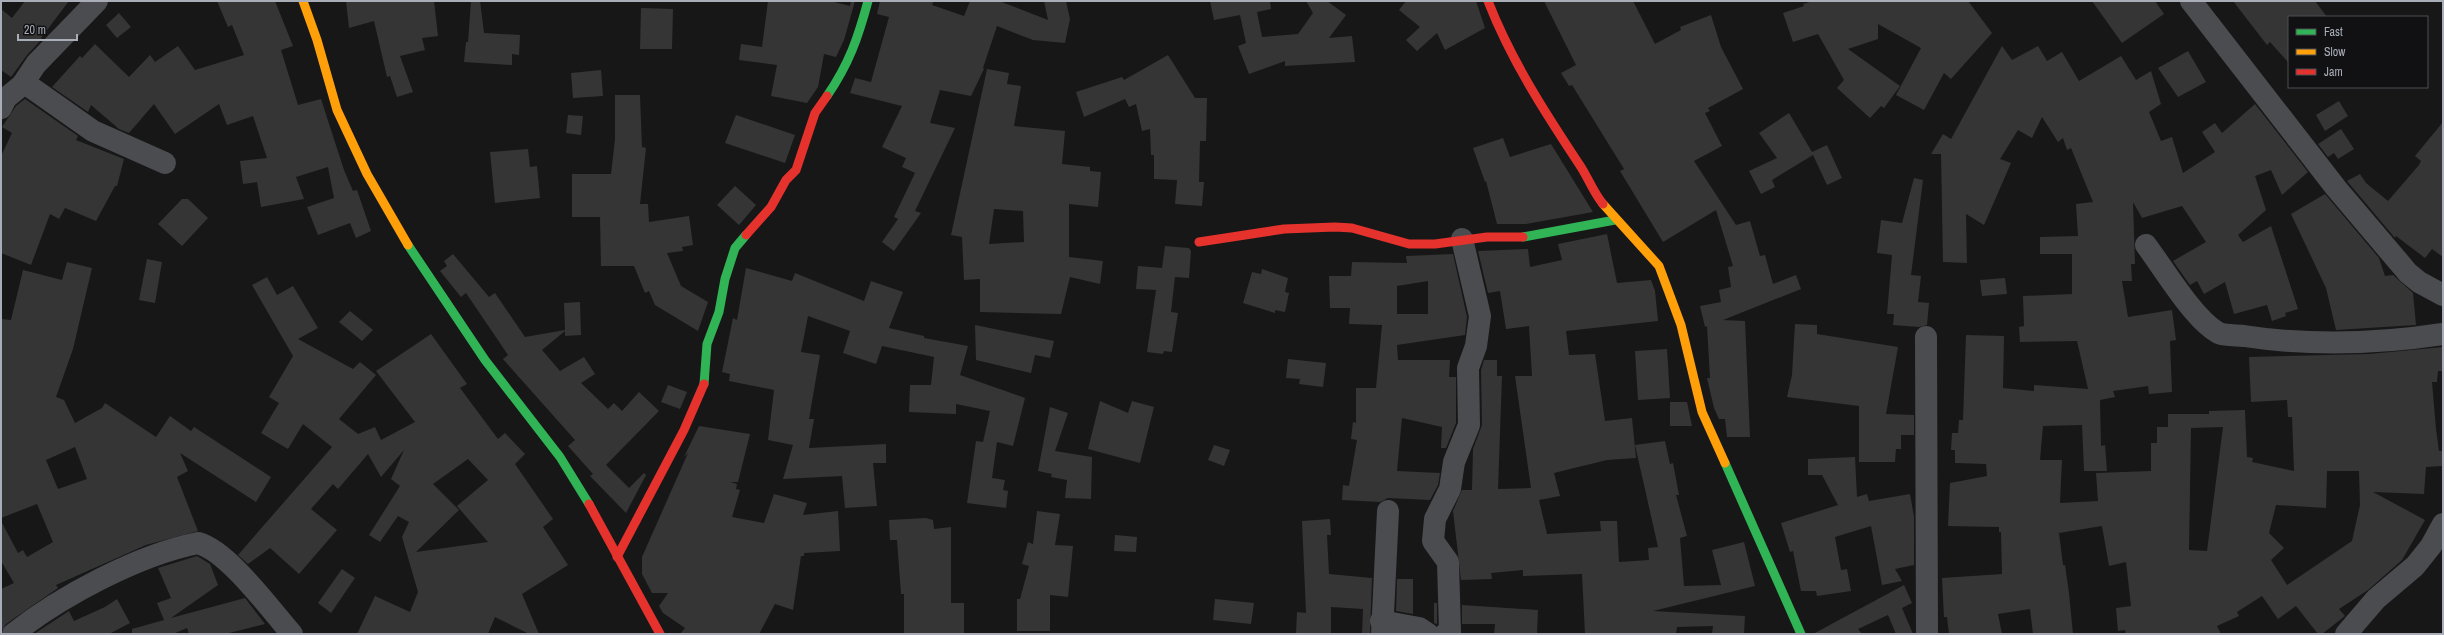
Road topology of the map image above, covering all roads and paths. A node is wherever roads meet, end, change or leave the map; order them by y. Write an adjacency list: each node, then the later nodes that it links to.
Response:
1 (97, 1): 6 (street)
2 (303, 1): 18 (street)
3 (868, 1): 18 (street)
4 (1488, 1): 9 (street)
5 (2191, 1): 13 (street)
6 (22, 85): 7 (street); 8 (street)
7 (1, 108)
8 (165, 163)
9 (1614, 220): 10 (street); 25 (street)
10 (1462, 240): 11 (street); 24 (street)
11 (1199, 242)
12 (2146, 245): 14 (street)
13 (2443, 295)
14 (2443, 334)
15 (1926, 337): 26 (street)
16 (1388, 511): 19 (street)
17 (2443, 524): 27 (street)
18 (617, 557): 22 (street)
19 (1382, 628): 23 (street)
20 (14, 634): 21 (street)
21 (292, 634)
22 (660, 634)
23 (1428, 634)
24 (1445, 634)
25 (1801, 634)
26 (1926, 634)
27 (2346, 634)

